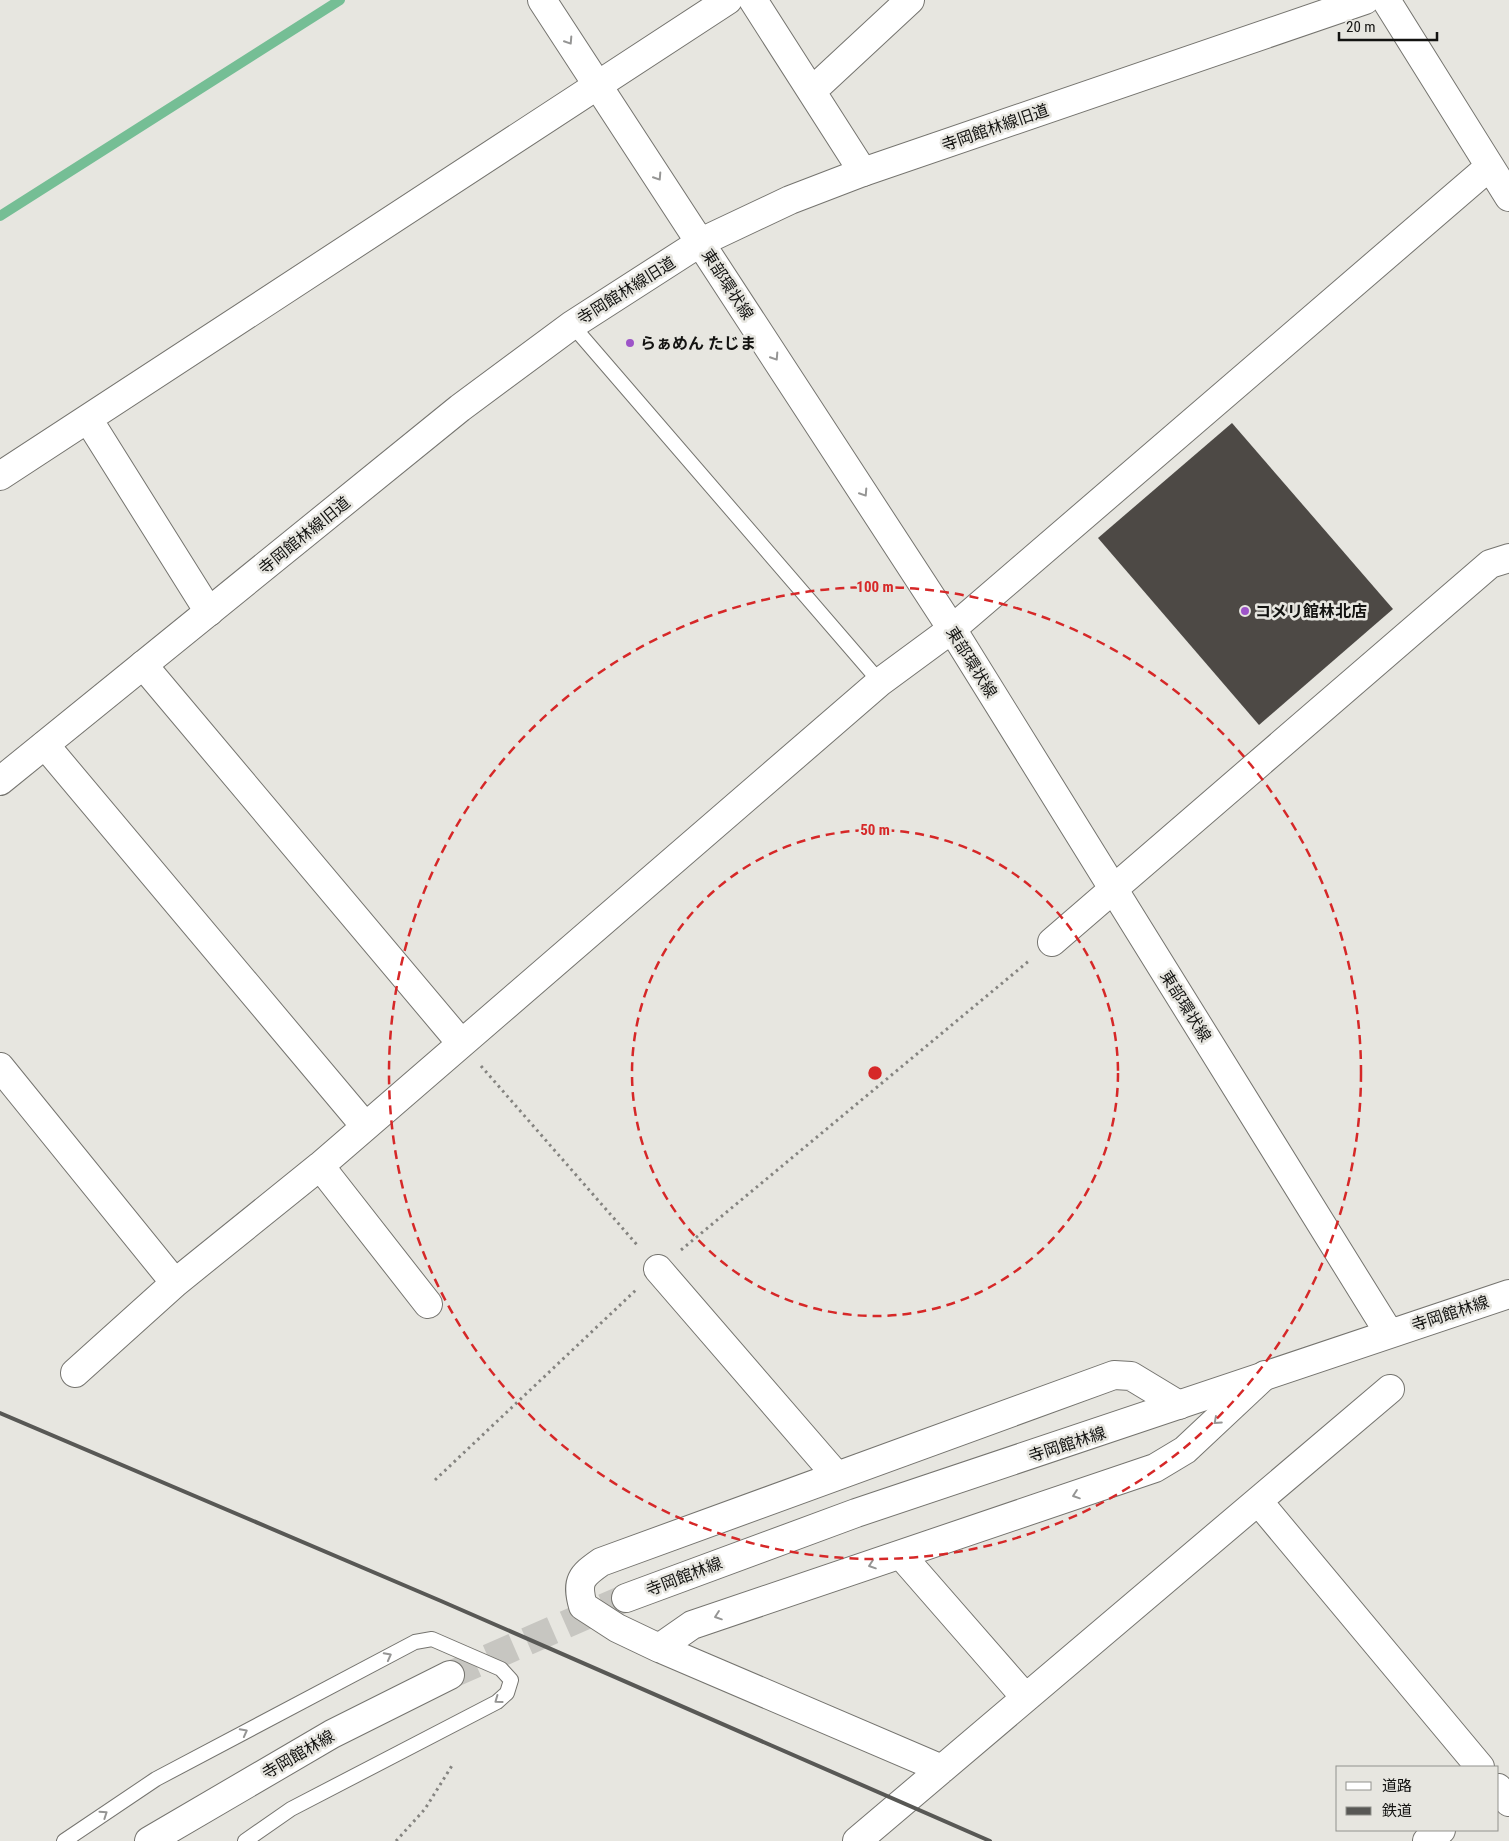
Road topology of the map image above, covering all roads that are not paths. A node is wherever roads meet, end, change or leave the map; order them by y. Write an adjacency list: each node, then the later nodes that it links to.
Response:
1 (542, 0): 7 (street, 東部環状線, one-way to 7)
2 (728, 0): 7 (street)
3 (753, 0): 8 (street)
4 (910, 0): 8 (street)
5 (1365, 0): 10 (street, 寺岡館林線旧道)
6 (1386, 0): 9 (street)
7 (598, 86): 12 (street, 東部環状線, one-way to 12); 14 (street)
8 (812, 91): 10 (street)
9 (1489, 167): 11 (street); 18 (street)
10 (863, 172): 12 (street, 寺岡館林線旧道)
11 (1509, 197)
12 (701, 242): 13 (street, 寺岡館林線旧道); 18 (street, 東部環状線, one-way to 18)
13 (572, 324): 17 (street, 寺岡館林線旧道); 20 (lane)
14 (88, 419): 15 (street); 17 (street)
15 (0, 476)
16 (1509, 558): 23 (street)
17 (209, 612): 19 (street, 寺岡館林線旧道)
18 (952, 628): 20 (street); 23 (street, 東部環状線)
19 (143, 665): 21 (street, 寺岡館林線旧道); 25 (street)
20 (880, 682): 25 (street)
21 (44, 745): 22 (street, 寺岡館林線旧道); 27 (street)
22 (0, 781)
23 (1113, 889): 24 (street); 33 (street, 東部環状線)
24 (1052, 942)
25 (461, 1043): 27 (street)
26 (0, 1067): 30 (street)
27 (365, 1126): 28 (street)
28 (320, 1166): 30 (street); 32 (street)
29 (658, 1269): 38 (street)
30 (175, 1283): 34 (street)
31 (1509, 1294): 33 (street, 寺岡館林線)
32 (428, 1304)
33 (1389, 1333): 35 (street, 寺岡館林線)
34 (75, 1373)
35 (1265, 1375): 37 (street, 寺岡館林線); 40 (street, one-way to 40)
36 (1390, 1389): 39 (street)
37 (1179, 1405): 38 (street); 41 (street, 寺岡館林線)
38 (836, 1475): 42 (street)
39 (1258, 1501): 44 (street); 45 (street)
40 (901, 1555): 42 (street, one-way to 42); 44 (street)
41 (626, 1598)
42 (659, 1648): 46 (street)
43 (450, 1675): 52 (street, 寺岡館林線)
44 (1024, 1697): 46 (street)
45 (1479, 1766)
46 (942, 1769): 50 (street)
47 (1499, 1789): 48 (street)
48 (1509, 1802)
49 (1440, 1831): 54 (street)
50 (872, 1837)
51 (64, 1841): 53 (lane, one-way to 53)
52 (149, 1841)
53 (244, 1841)
54 (1428, 1841)

